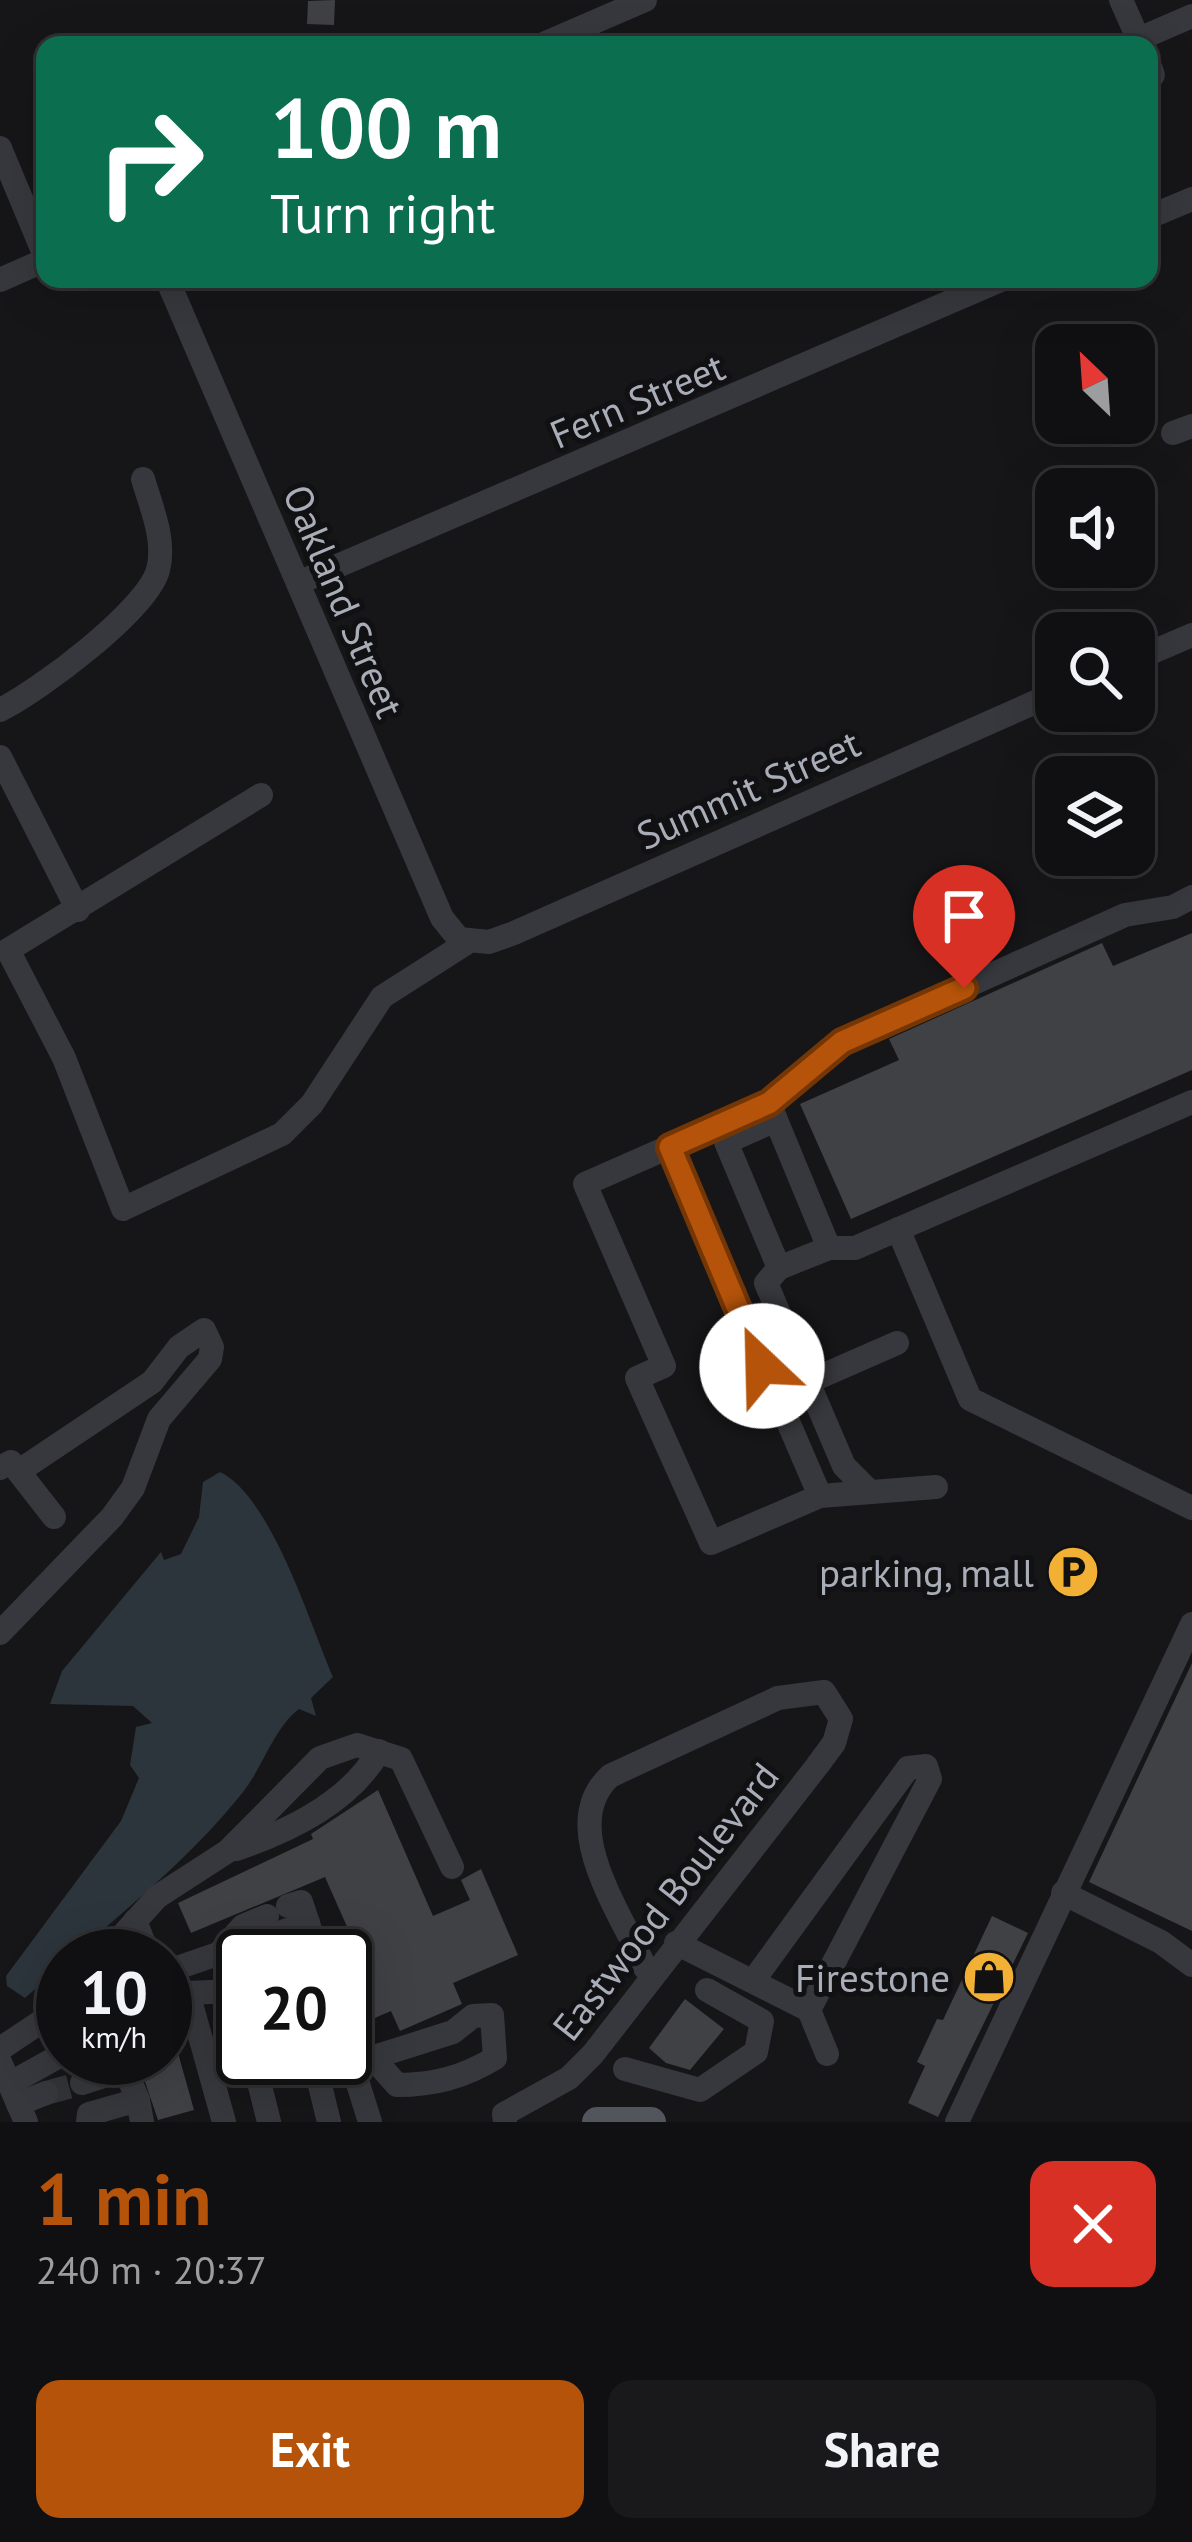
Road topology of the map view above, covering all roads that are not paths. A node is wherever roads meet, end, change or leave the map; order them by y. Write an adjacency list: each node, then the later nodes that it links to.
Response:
1 (644, 0): 4 (street)
2 (1121, 0): 5 (street)
3 (1192, 16): 6 (street)
4 (562, 36)
5 (1133, 36)
6 (1150, 36)
7 (0, 148): 10 (street)
8 (1192, 199): 9 (street)
9 (1158, 214)
10 (36, 236)
11 (36, 262): 12 (street)
12 (0, 280)
13 (170, 288): 16 (street, Oakland Street)
14 (982, 288): 16 (street, Fern Street)
15 (143, 479): 20 (street)
16 (298, 583): 25 (street, Oakland Street)
17 (1192, 635): 18 (street)
18 (1155, 651)
19 (1035, 703): 25 (street, Summit Street)
20 (0, 710)
21 (0, 758): 24 (street)
22 (261, 795): 24 (street)
23 (1192, 897): 27 (street)
24 (78, 910): 25 (street, Summit Street)
25 (468, 942)
26 (1192, 1102): 29 (street)
27 (772, 1111): 28 (street); 30 (street); 31 (street)
28 (670, 1147): 37 (street); 37 (street)
29 (898, 1229): 30 (street); 38 (street)
30 (829, 1248): 31 (street)
31 (779, 1268): 33 (street)
32 (897, 1343): 33 (street)
33 (808, 1382): 36 (street)
34 (9, 1469): 39 (street); 41 (street)
35 (936, 1487): 36 (street)
36 (867, 1489): 37 (street)
37 (820, 1496)
38 (1192, 1508)
39 (54, 1517)
40 (1192, 1624): 45 (street)
41 (0, 1633)
42 (379, 1751): 43 (street); 43 (street); 44 (street)
43 (228, 1851): 47 (street)
44 (452, 1867)
45 (1063, 1893): 54 (street); 79 (street)
46 (288, 1915): 50 (street); 51 (street); 52 (street)
47 (135, 1921): 48 (street); 49 (street)
48 (128, 1929)
49 (138, 1929)
50 (240, 1929)
51 (263, 1929)
52 (298, 1929)
53 (676, 1943): 55 (street, Eastwood Boulevard); 55 (street, Eastwood Boulevard); 56 (street)
54 (1192, 1965)
55 (653, 1972): 76 (street, Eastwood Boulevard)
56 (753, 1981): 58 (street); 58 (street)
57 (707, 1990): 64 (street)
58 (809, 2010): 63 (street)
59 (36, 2025): 61 (street)
60 (192, 2039): 72 (street)
61 (0, 2049)
62 (357, 2054): 62 (street)
63 (826, 2054)
64 (625, 2069)
65 (260, 2085): 73 (street)
66 (320, 2085): 74 (street)
67 (363, 2085): 75 (street)
68 (13, 2093): 69 (street)
69 (46, 2093)
70 (140, 2111): 71 (street)
71 (88, 2122)
72 (224, 2122)
73 (269, 2122)
74 (329, 2122)
75 (370, 2122)
76 (505, 2122)
77 (597, 2122): 78 (main road)
78 (651, 2122)
79 (956, 2122)

